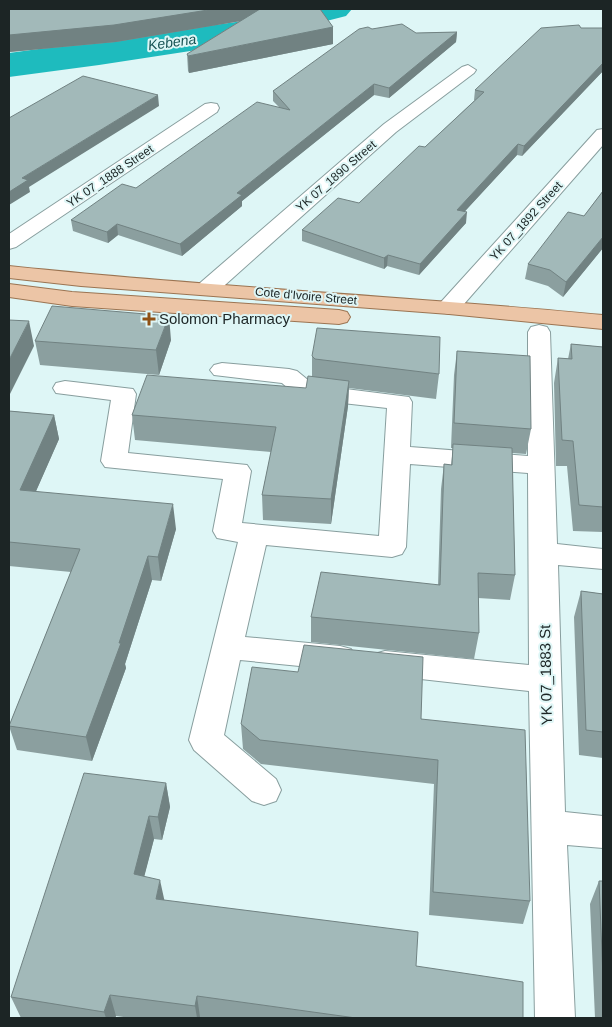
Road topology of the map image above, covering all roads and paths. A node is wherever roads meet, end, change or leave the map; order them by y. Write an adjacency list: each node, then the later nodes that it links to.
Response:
1 (468, 70): 6 (street, YK 07_1890 Street)
2 (210, 108): 4 (street, YK 07_1888 Street)
3 (603, 134): 9 (street, YK 07_1892 Street)
4 (9, 243)
5 (9, 272): 7 (main road, Cote d'Ivoire Street)
6 (208, 288): 7 (main road, Cote d'Ivoire Street); 9 (main road, Cote d'Ivoire Street)
7 (76, 289): 8 (main road, Cote d'Ivoire Street); 11 (main road, Cote d'Ivoire Street)
8 (9, 291)
9 (449, 307): 10 (main road, Cote d'Ivoire Street)
10 (603, 322)
11 (539, 332): 12 (main road, Cote d'Ivoire Street); 16 (street, YK 07_1883 St)
12 (603, 338)
13 (222, 370): 15 (street)
14 (65, 388): 17 (street)
15 (397, 454): 16 (street); 17 (street)
16 (543, 466): 18 (street, YK 07_1883 St)
17 (254, 534): 20 (street)
18 (544, 553): 19 (street); 21 (street, YK 07_1883 St)
19 (603, 559)
20 (227, 647): 21 (street); 22 (street)
21 (546, 680): 23 (street, YK 07_1883 St)
22 (264, 790)
23 (548, 827): 24 (street); 25 (street, YK 07_1883 St)
24 (603, 832)
25 (554, 1018)

